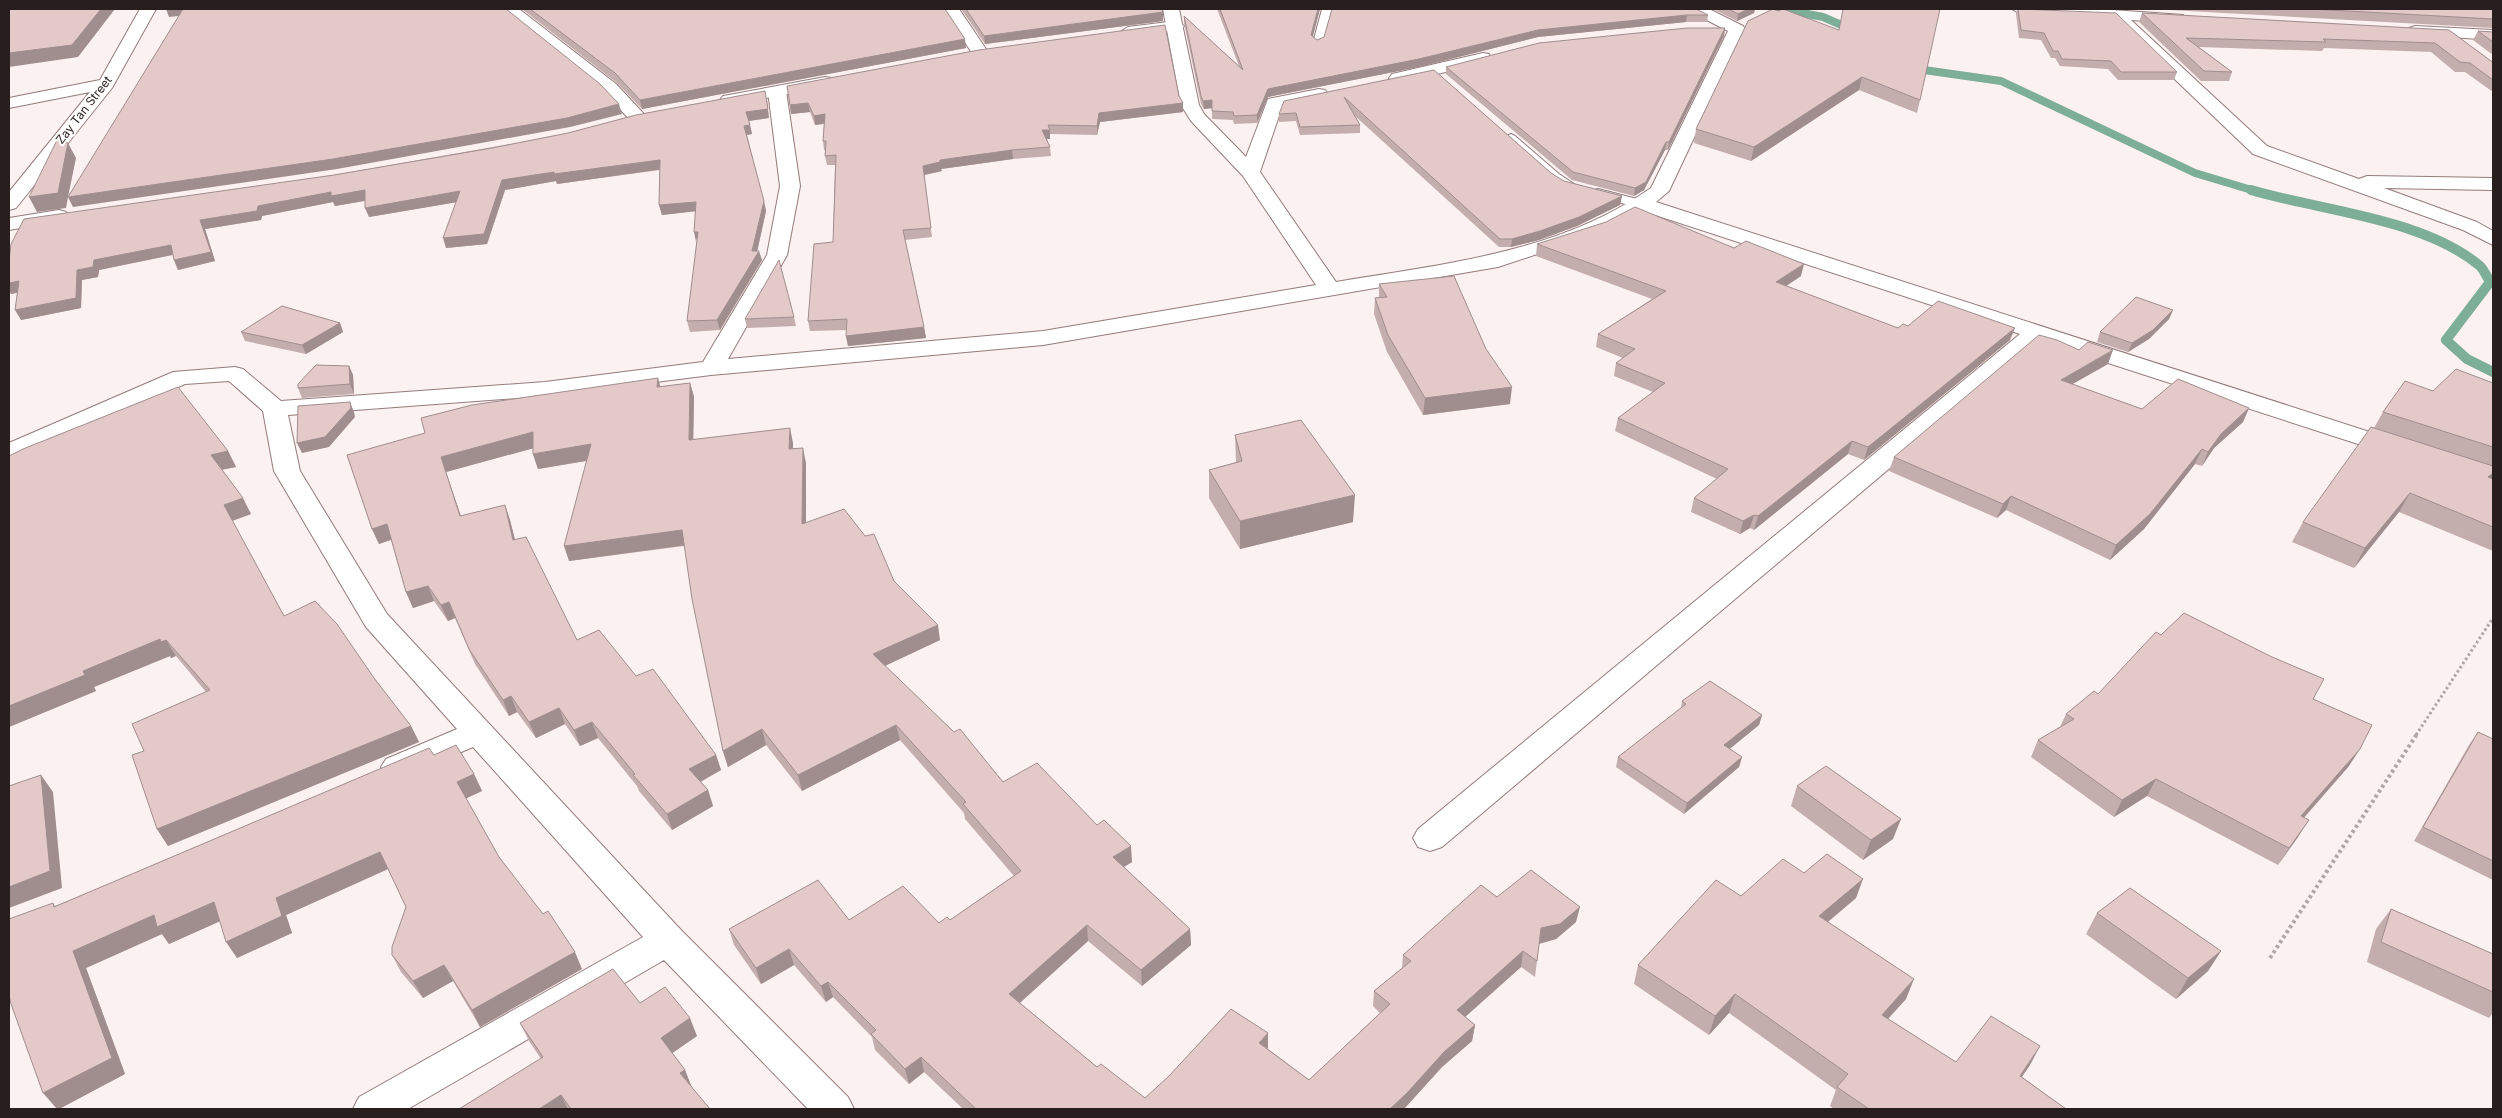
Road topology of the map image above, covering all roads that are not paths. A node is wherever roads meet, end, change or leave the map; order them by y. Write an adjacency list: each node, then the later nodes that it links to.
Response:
1 (148, 9): 24 (street, Zay Tan Street)
2 (509, 9): 30 (street)
3 (951, 9): 17 (street)
4 (1326, 9): 14 (lane)
5 (2020, 9): 6 (street)
6 (2115, 12): 9 (street); 34 (street)
7 (1174, 17): 12 (street); 33 (street)
8 (1700, 19): 37 (street)
9 (2195, 19)
10 (2399, 30): 11 (street)
11 (2448, 32): 13 (street); 15 (street)
12 (1112, 34)
13 (2493, 35)
14 (1318, 43)
15 (2470, 48)
16 (999, 50): 17 (street)
17 (980, 52): 19 (street)
18 (1503, 53): 20 (street)
19 (961, 56)
20 (1434, 70): 22 (street); 23 (lane)
21 (844, 78): 25 (street)
22 (1380, 82)
23 (1448, 83)
24 (106, 84): 27 (street); 36 (street, Zay Tan Street)
25 (776, 91): 28 (street); 45 (street)
26 (1332, 91): 33 (street)
27 (9, 103)
28 (712, 103)
29 (656, 113): 30 (street)
30 (637, 117): 31 (street)
31 (618, 122)
32 (1505, 133): 37 (lane)
33 (1250, 172): 43 (street)
34 (2342, 181): 35 (street); 40 (street)
35 (2493, 184)
36 (9, 204)
37 (1641, 204): 43 (street); 44 (street)
38 (76, 214): 39 (street)
39 (9, 224)
40 (2470, 226): 41 (street); 42 (street)
41 (2493, 227)
42 (2493, 239)
43 (1328, 288): 45 (street)
44 (2038, 331): 48 (street); 51 (street)
45 (711, 368): 46 (street)
46 (275, 409): 47 (street); 49 (street)
47 (9, 451)
48 (2417, 455)
49 (479, 732): 50 (street); 52 (street)
50 (370, 778)
51 (1430, 838)
52 (668, 940): 53 (street); 54 (street)
53 (373, 1109)
54 (834, 1109)

